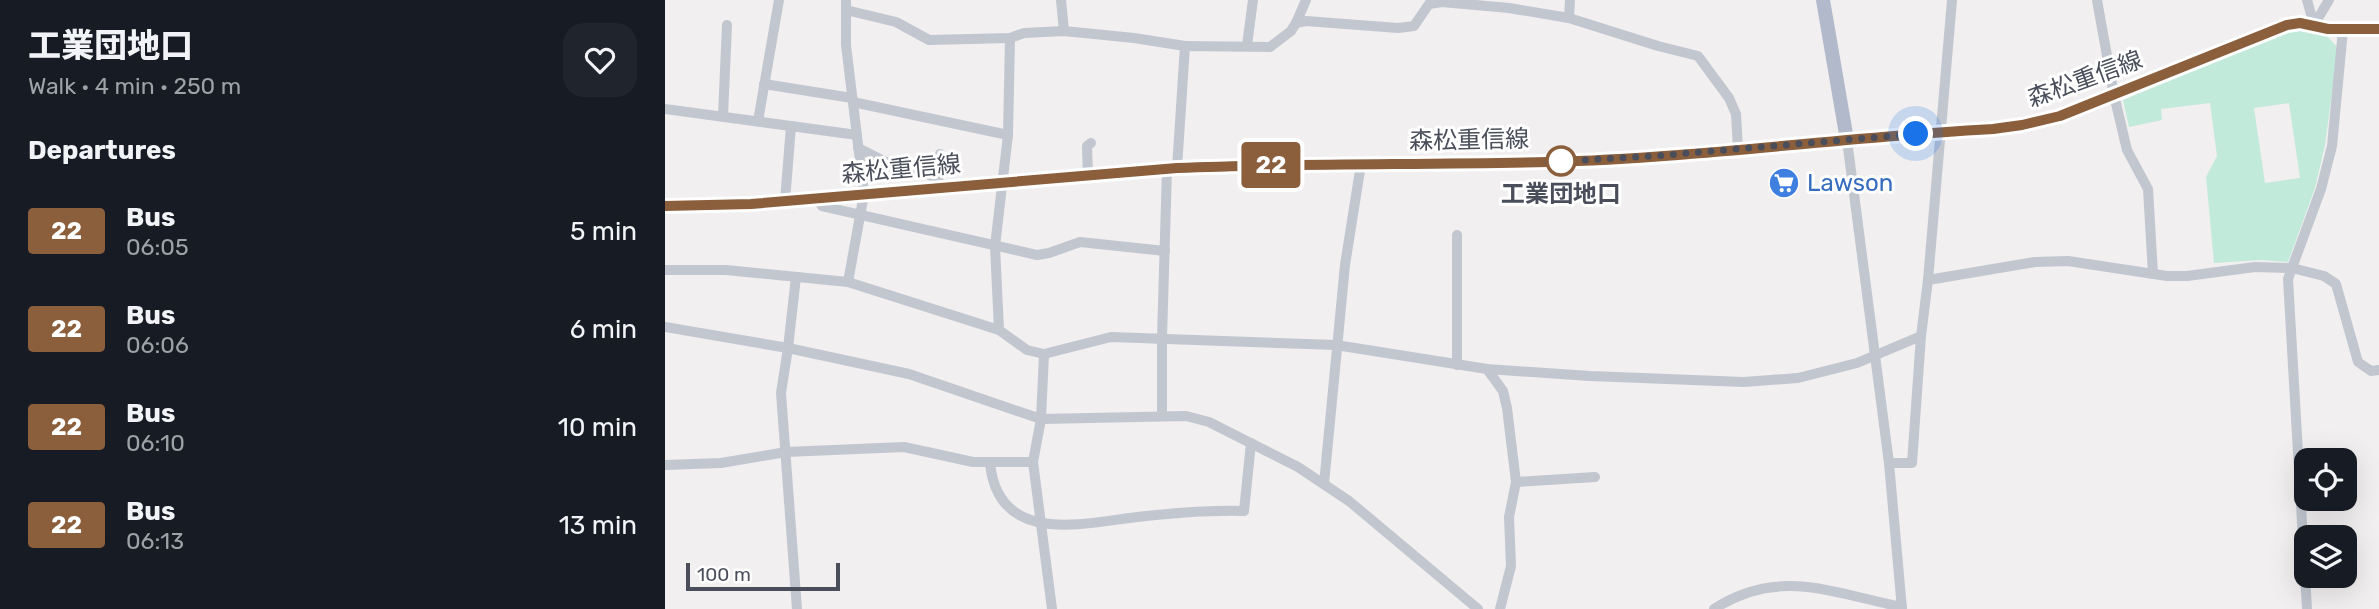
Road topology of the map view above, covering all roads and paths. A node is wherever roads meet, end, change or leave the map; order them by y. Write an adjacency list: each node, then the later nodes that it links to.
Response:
1 (779, 0): 22 (street)
2 (1061, 0): 18 (street)
3 (1253, 0): 20 (street)
4 (1306, 0): 13 (street)
5 (1570, 0): 12 (street)
6 (1823, 0): 32 (main road)
7 (1952, 0): 29 (street)
8 (2097, 0): 23 (street)
9 (2307, 0): 14 (street)
10 (2329, 0): 14 (street)
11 (846, 5): 19 (street); 24 (street)
12 (1569, 18): 13 (street); 35 (street)
13 (1296, 23): 20 (street)
14 (2313, 25): 17 (main road, 森松重信線); 23 (main road, 森松重信線)
15 (727, 26): 26 (street)
16 (2379, 29): 17 (main road, 森松重信線)
17 (2343, 30): 50 (street)
18 (1063, 31): 19 (street); 21 (street)
19 (1010, 38): 31 (street)
20 (1247, 45): 21 (street)
21 (1185, 46): 38 (street)
22 (764, 84): 24 (street); 27 (street)
23 (2114, 95): 29 (main road, 森松重信線); 52 (street)
24 (853, 100): 30 (street); 31 (street)
25 (665, 108): 26 (street)
26 (723, 116): 27 (street)
27 (758, 121): 28 (street)
28 (791, 126): 30 (street); 44 (street)
29 (1940, 132): 32 (main road, 森松重信線); 54 (street)
30 (857, 135): 34 (street)
31 (1008, 135): 41 (street)
32 (1847, 140): 35 (main road, 森松重信線); 63 (street)
33 (1091, 143): 39 (street)
34 (858, 148): 40 (street); 42 (street)
35 (1738, 149): 37 (main road, 森松重信線)
36 (940, 154): 40 (street)
37 (1361, 164): 38 (main road, 森松重信線); 60 (street)
38 (1172, 169): 39 (main road, 森松重信線); 49 (street)
39 (1088, 176): 41 (main road, 森松重信線)
40 (937, 183): 41 (main road, 森松重信線); 42 (main road, 森松重信線)
41 (1001, 183): 48 (street)
42 (864, 194): 43 (main road, 森松重信線); 46 (street)
43 (815, 198): 44 (main road, 森松重信線); 46 (street)
44 (785, 201): 45 (main road, 森松重信線)
45 (665, 206)
46 (860, 214): 48 (street); 55 (street)
47 (1457, 235): 64 (street)
48 (995, 246): 49 (street); 57 (street)
49 (1165, 251): 59 (street)
50 (2292, 268): 52 (street); 66 (street); 85 (street)
51 (665, 271): 53 (street)
52 (2153, 274): 54 (street)
53 (796, 277): 55 (street); 61 (street)
54 (1928, 280): 58 (street)
55 (848, 282): 57 (street)
56 (665, 327): 61 (street)
57 (999, 330): 62 (street)
58 (1921, 336): 63 (street); 73 (street)
59 (1162, 338): 60 (street); 62 (street); 67 (street)
60 (1336, 345): 64 (street); 77 (street)
61 (788, 348): 68 (street); 70 (street)
62 (1044, 354): 68 (street)
63 (1875, 354): 65 (street); 73 (street)
64 (1457, 365): 65 (street)
65 (1487, 369): 76 (street)
66 (2379, 370)
67 (1162, 416): 68 (street); 69 (street)
68 (1041, 419): 71 (street)
69 (1251, 443): 77 (street); 78 (street)
70 (786, 453): 72 (street); 74 (street); 80 (street)
71 (1033, 462): 72 (street); 78 (street)
72 (990, 463): 78 (street)
73 (1889, 463): 79 (street)
74 (665, 466)
75 (1595, 477): 76 (street)
76 (1516, 482): 83 (street)
77 (1324, 484): 82 (street)
78 (1041, 522): 81 (street)
79 (1902, 608): 84 (street)
80 (797, 609)
81 (1052, 609)
82 (1478, 609)
83 (1500, 609)
84 (1714, 609)
85 (2307, 609)

